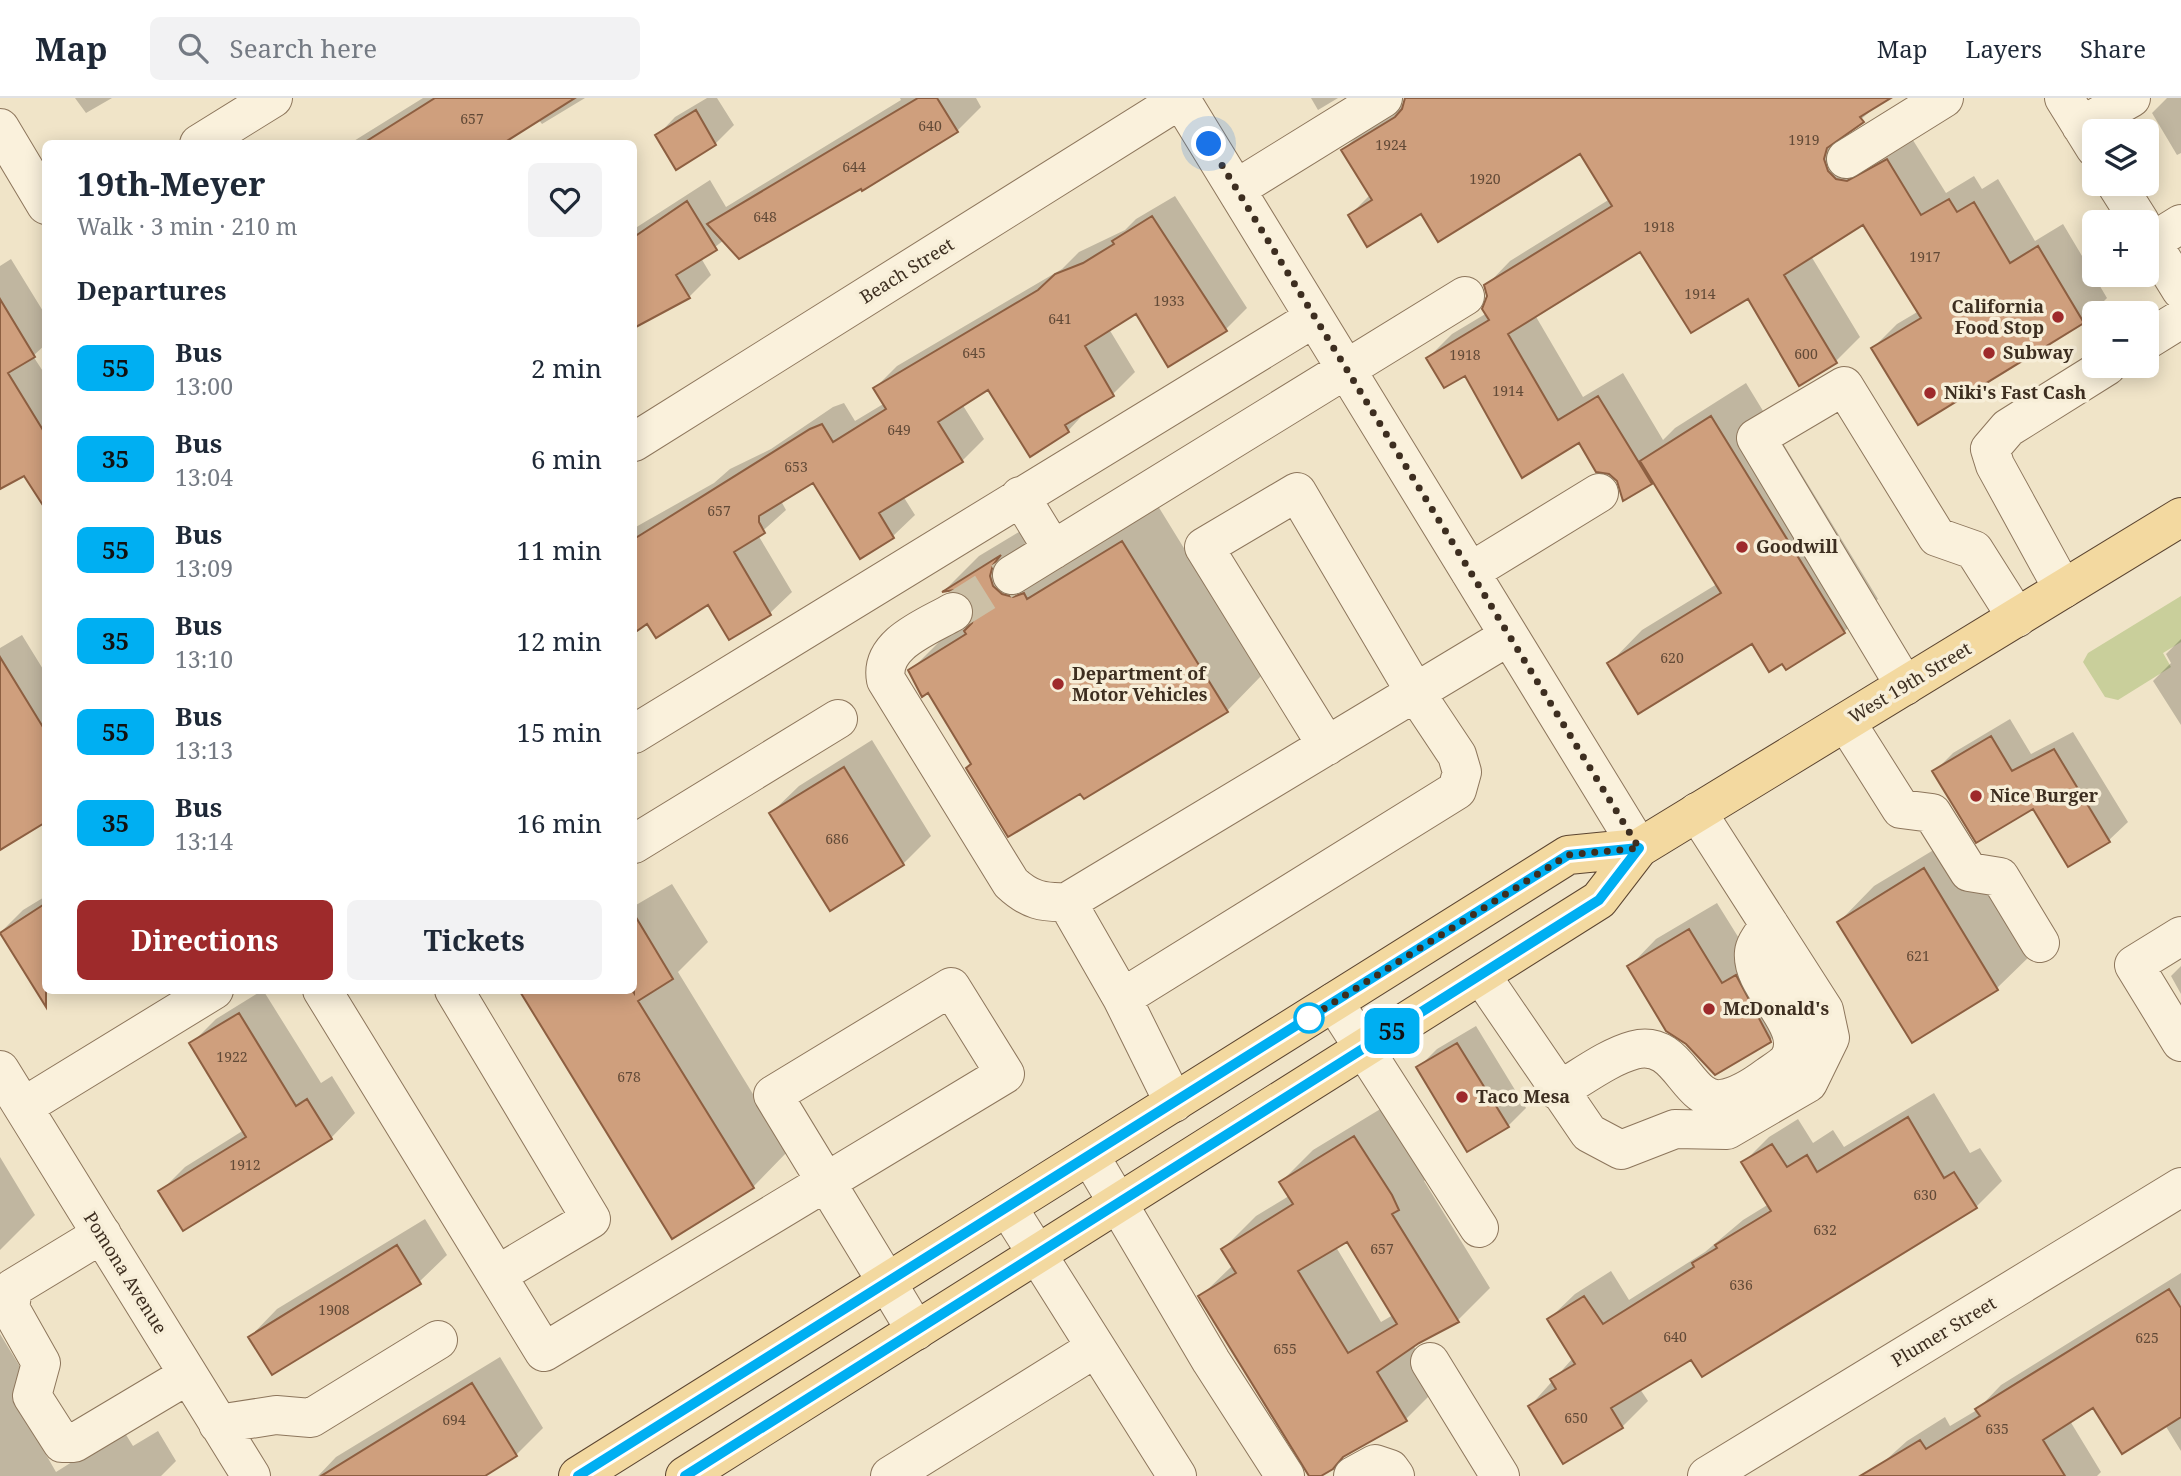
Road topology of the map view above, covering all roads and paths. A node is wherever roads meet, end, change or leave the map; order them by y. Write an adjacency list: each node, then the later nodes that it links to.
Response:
1 (273, 98): 8 (street)
2 (1383, 98): 10 (street)
3 (1944, 98): 9 (street)
4 (2130, 98): 6 (street)
5 (1181, 99): 10 (street); 22 (street, Beach Street)
6 (2080, 124)
7 (0, 128): 12 (street)
8 (205, 140)
9 (1846, 159)
10 (1236, 189): 17 (street)
11 (2126, 196): 13 (street)
12 (42, 198)
13 (2138, 210)
14 (2159, 240): 15 (street)
15 (2181, 290)
16 (1465, 296): 20 (street)
17 (1314, 318): 20 (street); 24 (street)
18 (2181, 319): 19 (street)
19 (2159, 333)
20 (1345, 369): 26 (street); 27 (street)
21 (2087, 378): 29 (street)
22 (637, 440)
23 (1598, 493): 27 (street)
24 (1020, 496): 26 (street); 37 (street)
25 (2181, 517): 29 (main road, West 19th Street)
26 (1053, 550): 28 (street)
27 (1469, 572): 32 (street)
28 (1012, 575)
29 (2063, 589): 31 (main road, West 19th Street)
30 (953, 612): 42 (street)
31 (2017, 618): 33 (main road, West 19th Street); 33 (street)
32 (1508, 636): 34 (street); 41 (street)
33 (1905, 686): 36 (main road, West 19th Street)
34 (1415, 692): 38 (street); 38 (street); 50 (street)
35 (838, 719): 40 (street)
36 (1846, 722): 39 (main road, West 19th Street); 45 (street)
37 (637, 732)
38 (1327, 746): 42 (street)
39 (1697, 812): 41 (main road, West 19th Street); 43 (street)
40 (637, 842)
41 (1639, 848): 46 (main road, West 19th Street); 51 (main road, West 19th Street)
42 (1068, 902): 50 (street)
43 (1769, 924): 55 (street); 55 (street)
44 (2181, 936): 52 (street)
45 (2040, 943)
46 (1481, 975): 53 (main road, West 19th Street); 55 (street)
47 (207, 994): 57 (street)
48 (324, 994): 66 (street)
49 (456, 994): 66 (street)
50 (1122, 998): 56 (street)
51 (1334, 1002): 53 (street); 56 (main road, West 19th Street)
52 (2181, 1042)
53 (1364, 1048): 61 (main road, West 19th Street); 63 (street)
54 (0, 1070): 57 (street, Pomona Avenue)
55 (1558, 1091)
56 (1174, 1103): 58 (main road, West 19th Street)
57 (23, 1107): 64 (street, Pomona Avenue)
58 (1090, 1156): 61 (street); 62 (main road, West 19th Street)
59 (826, 1182): 59 (street); 66 (street); 67 (street)
60 (2181, 1187): 83 (street, Plumer Street)
61 (1118, 1204): 65 (main road, West 19th Street); 79 (street)
62 (1008, 1208): 65 (street); 67 (main road, West 19th Street)
63 (1479, 1228)
64 (102, 1234): 72 (street, Pomona Avenue); 72 (street)
65 (1037, 1256): 68 (main road, West 19th Street); 70 (street)
66 (497, 1276)
67 (888, 1284): 68 (street); 75 (main road, West 19th Street)
68 (916, 1331): 76 (main road, West 19th Street)
69 (438, 1340): 73 (street)
70 (1094, 1349): 77 (street); 78 (street)
71 (1430, 1362): 82 (street)
72 (188, 1375): 73 (street, Pomona Avenue)
73 (218, 1424): 74 (street, Pomona Avenue)
74 (251, 1476)
75 (578, 1476)
76 (685, 1476)
77 (890, 1476)
78 (1177, 1476)
79 (1284, 1476)
80 (1353, 1476): 81 (street)
81 (1395, 1476)
82 (1500, 1476)
83 (1707, 1476)

